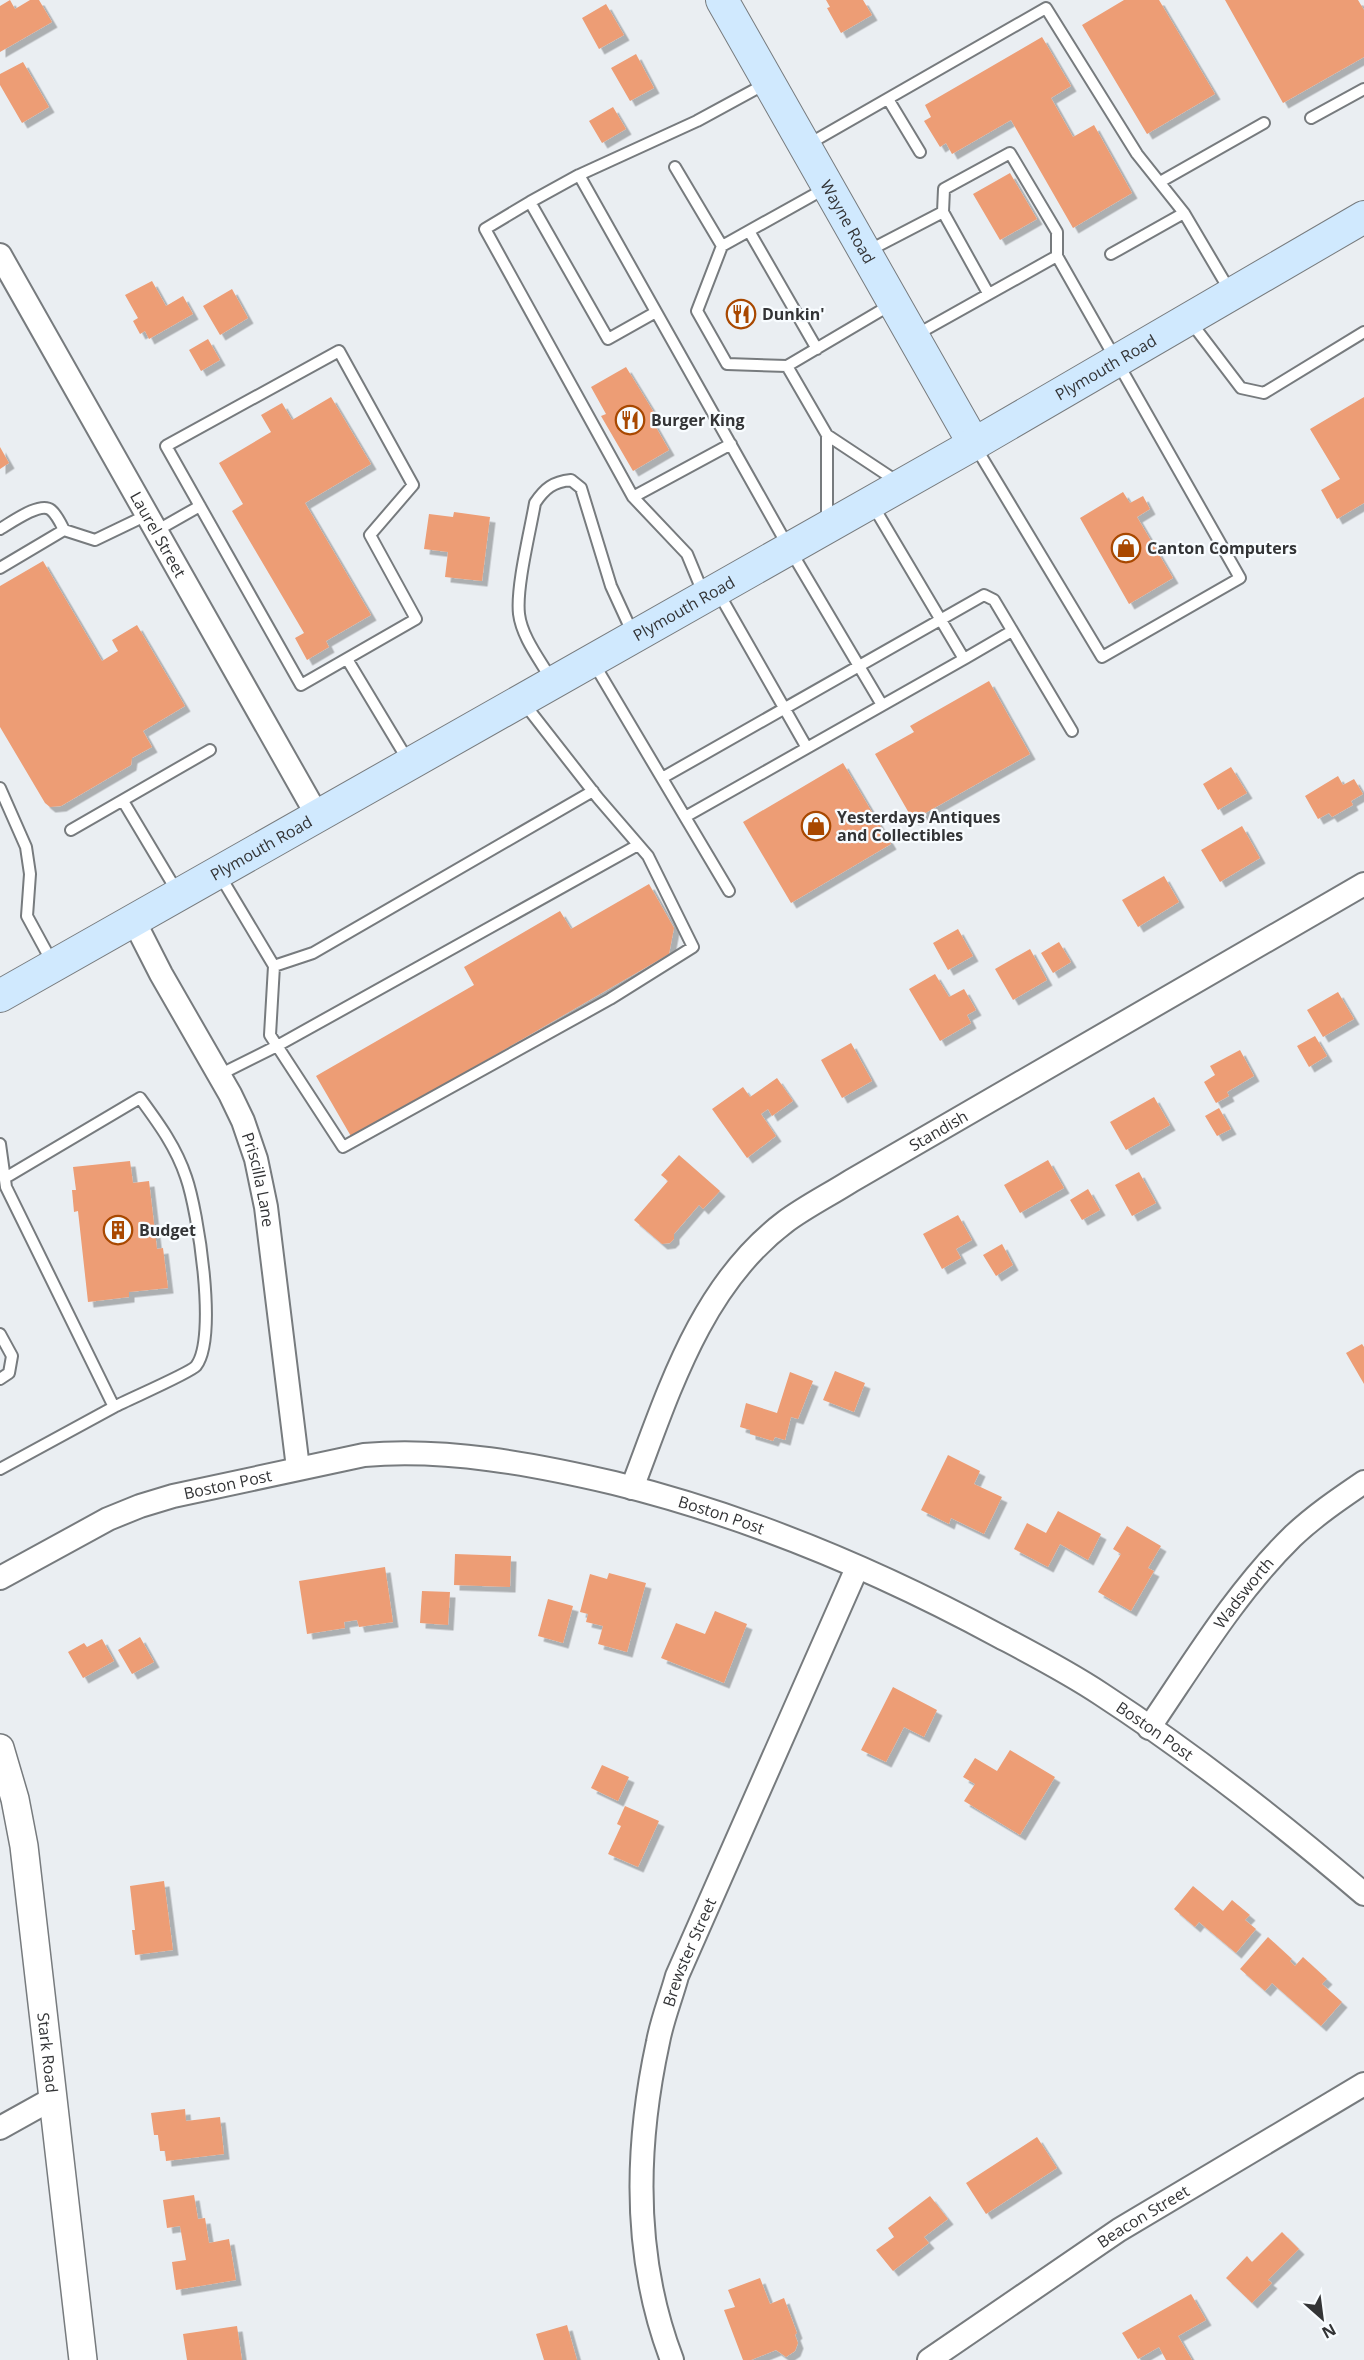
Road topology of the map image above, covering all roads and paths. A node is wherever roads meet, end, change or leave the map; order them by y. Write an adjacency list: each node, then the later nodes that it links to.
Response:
1 (722, 0): 2 (main road, Wayne Road)
2 (770, 81): 7 (main road, Wayne Road); 10 (lane)
3 (1364, 90): 5 (lane)
4 (888, 99): 7 (lane); 8 (lane); 11 (lane)
5 (1311, 118)
6 (1264, 123): 11 (lane)
7 (806, 146): 12 (main road, Wayne Road)
8 (920, 152)
9 (675, 167): 18 (lane)
10 (579, 175): 13 (lane); 26 (lane)
11 (1160, 182): 15 (lane)
12 (829, 186): 17 (lane); 19 (main road, Wayne Road)
13 (530, 202): 26 (lane); 37 (lane)
14 (943, 212): 19 (lane); 22 (lane); 23 (lane)
15 (1184, 213): 20 (lane); 24 (lane)
16 (1360, 224): 24 (main road, Plymouth Road)
17 (748, 231): 18 (lane); 30 (lane)
18 (722, 246): 32 (lane)
19 (866, 252): 25 (main road, Wayne Road)
20 (1111, 254)
21 (0, 255): 40 (street, Laurel Street)
22 (1057, 256): 23 (lane); 31 (lane)
23 (988, 293): 29 (lane)
24 (1232, 294): 27 (main road, Plymouth Road)
25 (894, 303): 29 (main road, Wayne Road); 30 (lane)
26 (656, 312): 34 (lane)
27 (1188, 319): 28 (lane); 31 (main road, Plymouth Road)
28 (1364, 332)
29 (913, 336): 35 (main road, Wayne Road)
30 (817, 349): 32 (lane)
31 (1117, 360): 35 (main road, Plymouth Road); 35 (lane)
32 (787, 366): 33 (lane)
33 (827, 435): 36 (lane); 41 (lane)
34 (731, 444): 37 (lane); 44 (lane)
35 (974, 444): 36 (main road, Plymouth Road)
36 (902, 484): 38 (main road, Plymouth Road)
37 (633, 496): 46 (lane)
38 (870, 502): 41 (main road, Plymouth Road); 47 (lane)
39 (200, 506): 40 (lane); 50 (lane); 50 (lane)
40 (152, 523): 43 (lane); 66 (street, Laurel Street)
41 (826, 526): 44 (main road, Plymouth Road)
42 (0, 529): 43 (lane)
43 (64, 530): 45 (lane)
44 (789, 548): 46 (main road, Plymouth Road); 53 (lane)
45 (0, 568)
46 (710, 592): 49 (main road, Plymouth Road); 57 (lane)
47 (940, 619): 48 (lane); 51 (lane); 53 (lane)
48 (1012, 631): 51 (lane); 58 (lane)
49 (634, 636): 52 (main road, Plymouth Road); 54 (lane)
50 (347, 659): 61 (lane)
51 (964, 659): 56 (lane)
52 (591, 660): 54 (main road, Plymouth Road); 62 (lane)
53 (859, 665): 56 (lane); 57 (lane)
54 (552, 682): 55 (main road, Plymouth Road)
55 (521, 699): 61 (main road, Plymouth Road); 64 (lane)
56 (882, 705): 59 (lane)
57 (784, 708): 59 (lane); 62 (lane)
58 (1072, 731)
59 (807, 748): 67 (lane)
60 (210, 750): 65 (lane)
61 (410, 762): 66 (main road, Plymouth Road)
62 (662, 778): 67 (lane)
63 (0, 788): 75 (lane)
64 (592, 791): 69 (lane); 76 (lane)
65 (123, 801): 68 (lane); 73 (lane)
66 (317, 815): 70 (main road, Plymouth Road)
67 (685, 817): 72 (lane)
68 (71, 830)
69 (638, 845): 78 (lane); 78 (lane)
70 (218, 871): 73 (main road, Plymouth Road); 76 (lane)
71 (1364, 884): 88 (street, Standish)
72 (729, 891)
73 (178, 894): 74 (main road, Plymouth Road)
74 (133, 919): 75 (main road, Plymouth Road); 79 (street, Priscilla Lane)
75 (54, 965): 77 (main road, Plymouth Road)
76 (274, 966): 78 (lane)
77 (0, 996)
78 (278, 1046): 79 (lane)
79 (219, 1074): 85 (street, Priscilla Lane)
80 (0, 1144): 81 (lane)
81 (5, 1178): 84 (lane); 84 (lane)
82 (0, 1334): 83 (lane)
83 (0, 1379)
84 (114, 1407): 86 (lane)
85 (298, 1468): 88 (street, Boston Post); 90 (street, Boston Post)
86 (0, 1469)
87 (1364, 1482): 91 (street, Wadsworth)
88 (632, 1488): 89 (street, Boston Post)
89 (857, 1568): 91 (street, Boston Post); 98 (street, Brewster Street)
90 (0, 1578)
91 (1149, 1728): 93 (street, Boston Post)
92 (0, 1748): 95 (street, Stark Road)
93 (1364, 1894)
94 (1364, 2084): 99 (street, Beacon Street)
95 (52, 2099): 96 (street); 97 (street, Stark Road)
96 (0, 2128)
97 (83, 2360)
98 (672, 2360)
99 (928, 2360)

